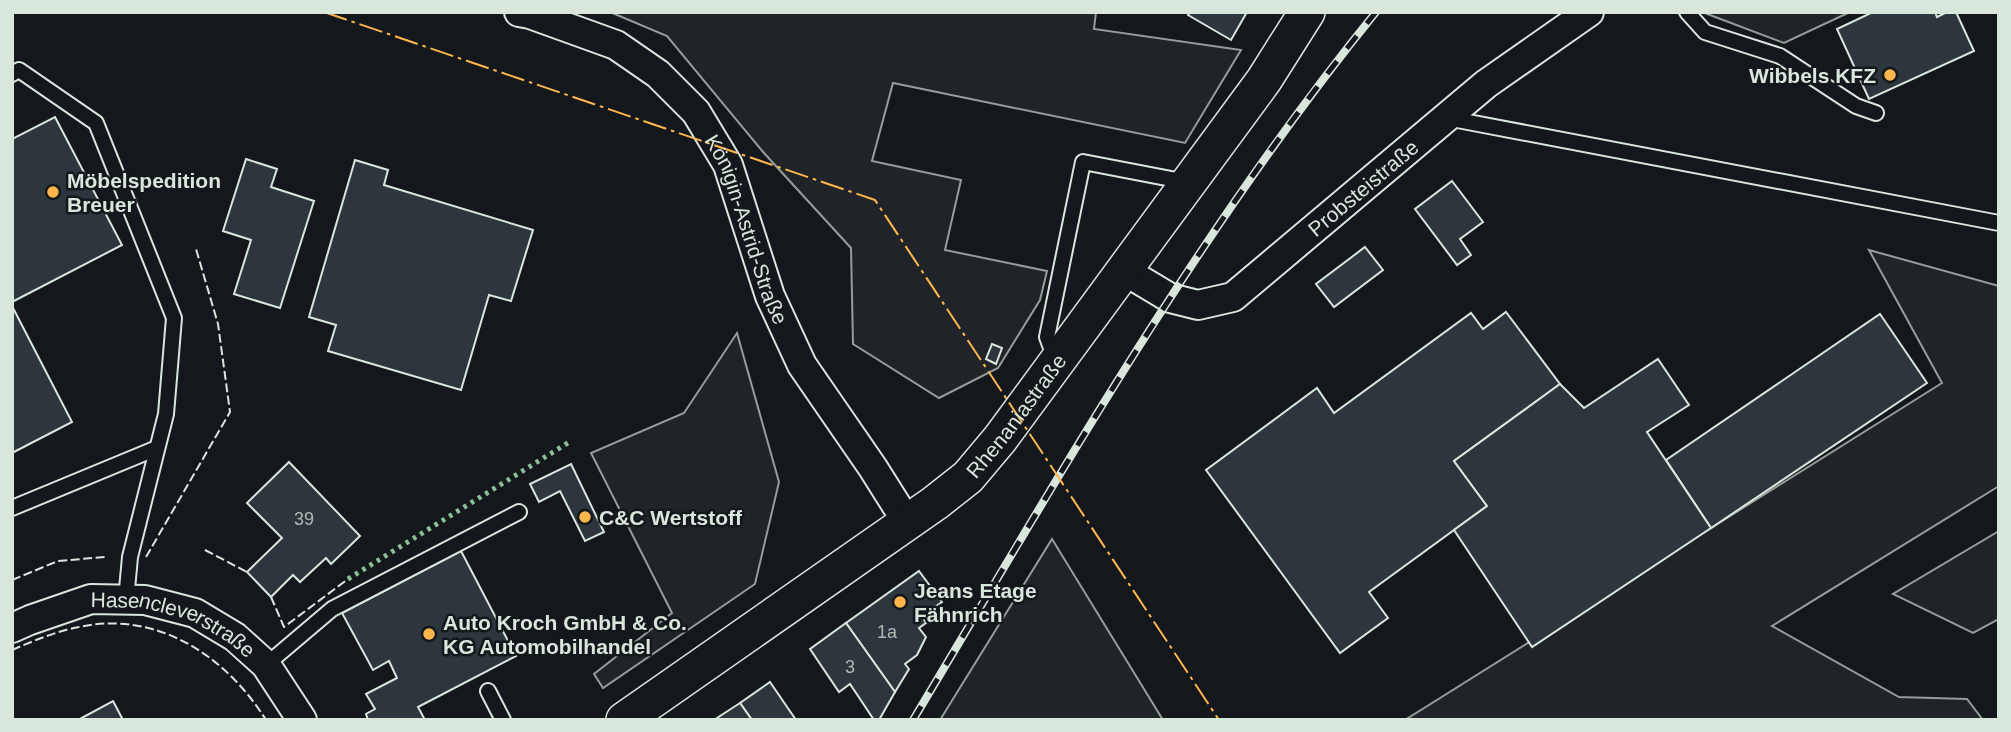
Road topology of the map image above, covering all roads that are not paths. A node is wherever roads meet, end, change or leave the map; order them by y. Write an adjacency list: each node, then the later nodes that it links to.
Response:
1 (519, 12): 15 (street, Königin-Astrid-Straße)
2 (1307, 12): 8 (street, Rhenaniastraße)
3 (1589, 12): 7 (street, Probsteistraße)
4 (1687, 12): 6 (lane)
5 (12, 74): 12 (lane)
6 (1876, 113)
7 (1446, 117): 9 (lane); 10 (street, Probsteistraße)
8 (1190, 183): 10 (street, Rhenaniastraße); 11 (lane)
9 (1999, 223)
10 (1125, 271): 11 (street, Rhenaniastraße)
11 (1057, 363): 15 (street, Rhenaniastraße)
12 (157, 448): 13 (lane); 16 (lane)
13 (12, 508)
14 (519, 512): 18 (lane)
15 (907, 523): 22 (street, Rhenaniastraße)
16 (126, 600): 17 (street, Hasencleverstraße); 18 (street, Hasencleverstraße)
17 (12, 628)
18 (267, 664): 20 (street, Hasencleverstraße)
19 (488, 691): 21 (lane)
20 (302, 720)
21 (503, 720)
22 (624, 720)

